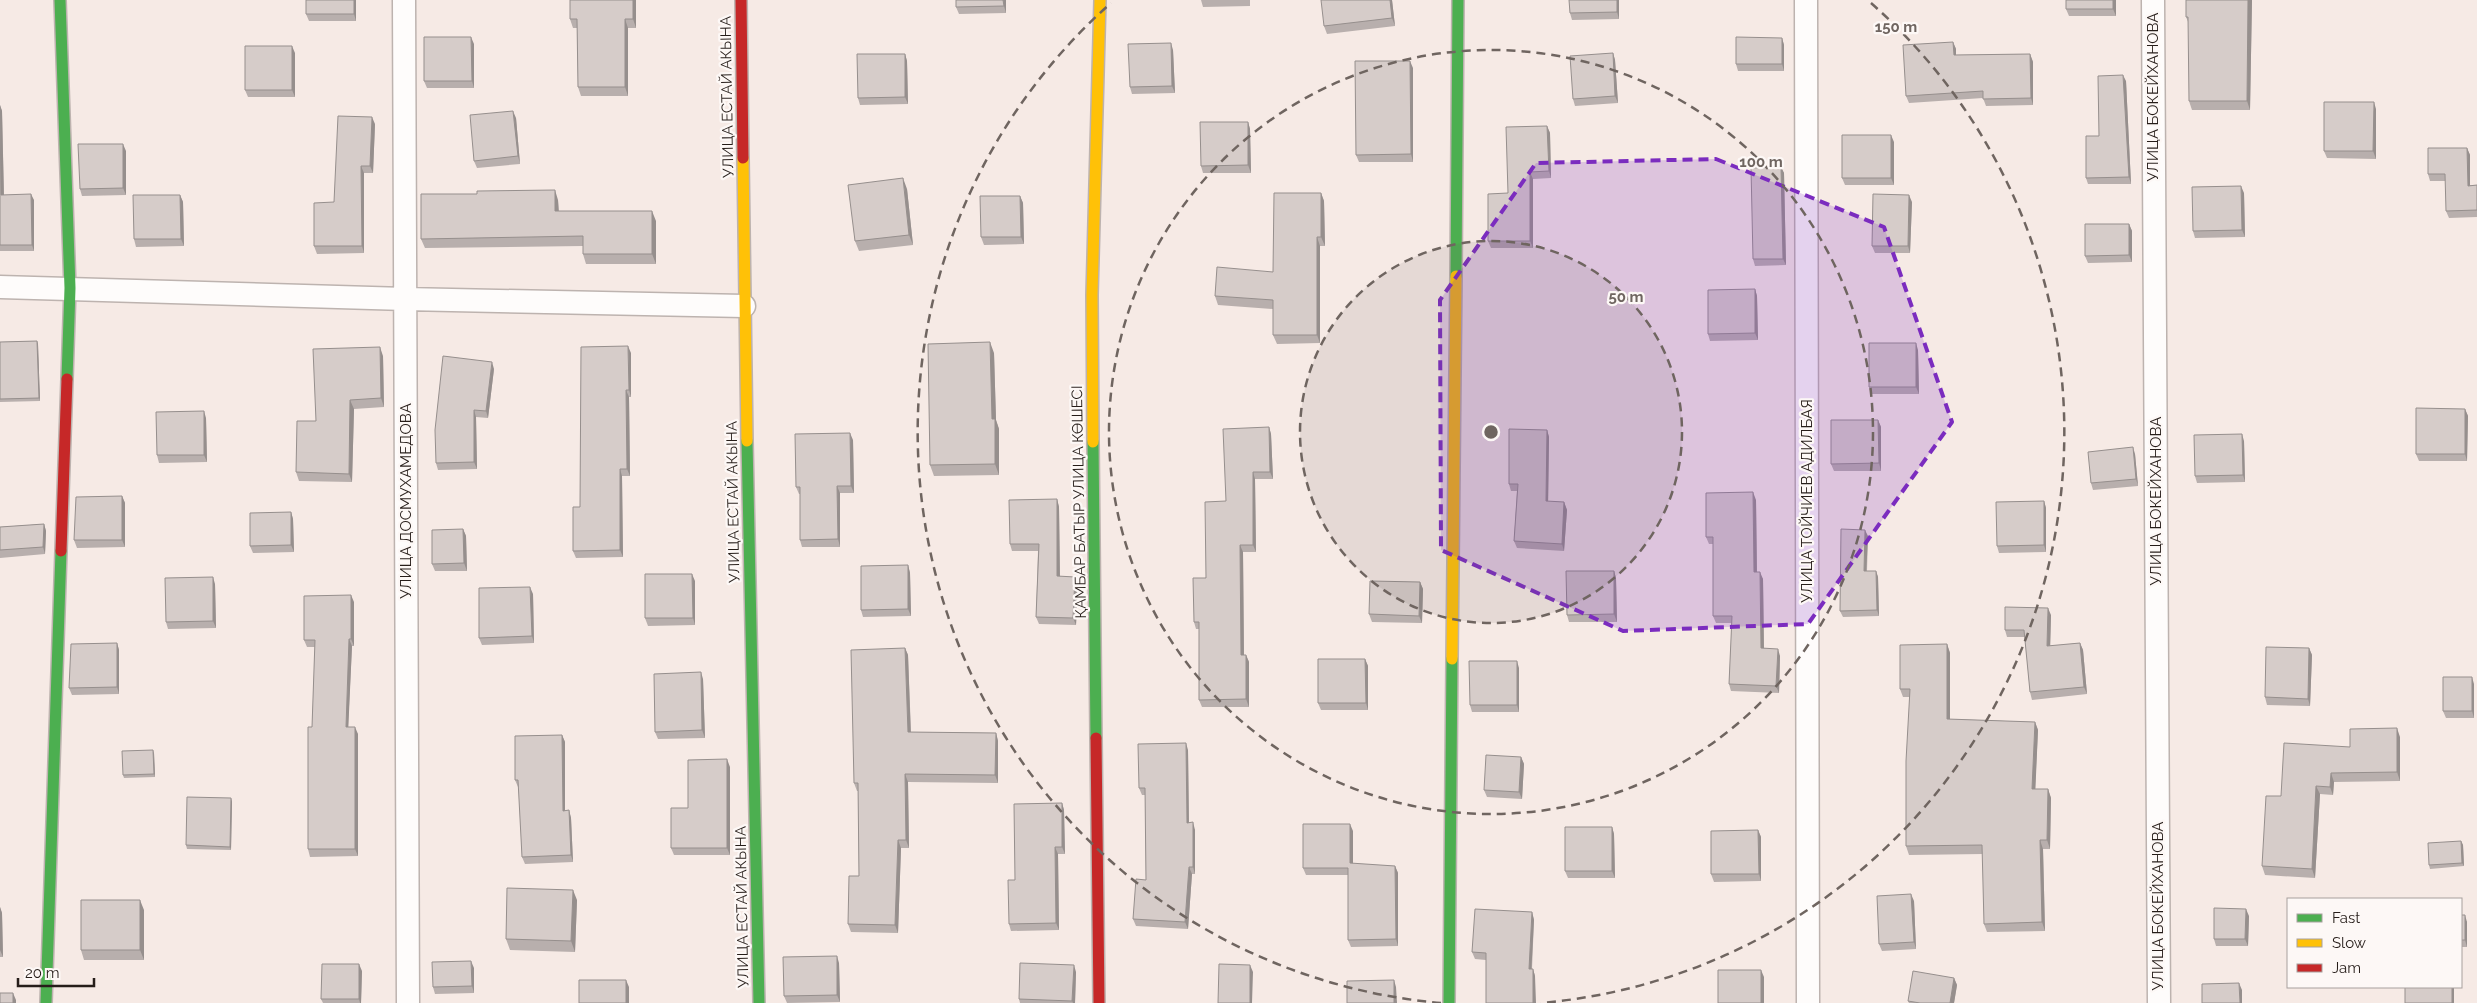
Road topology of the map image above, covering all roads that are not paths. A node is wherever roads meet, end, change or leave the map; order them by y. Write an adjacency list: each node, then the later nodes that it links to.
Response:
1 (60, 0): 9 (street)
2 (404, 0): 10 (street, УЛИЦА ДОСМУХАМЕДОВА)
3 (741, 0): 11 (street, УЛИЦА ЕСТАЙ АКЫНА)
4 (1100, 0): 15 (street, ҚАМБАР БАТЫР УЛИЦА КӨШЕСІ)
5 (1458, 0): 16 (street)
6 (1806, 0): 17 (street, УЛИЦА ТОЙЧИЕВ АДИЛБАЯ)
7 (2153, 0): 18 (street, УЛИЦА БОКЕЙХАНОВА)
8 (0, 287): 9 (street)
9 (70, 288): 10 (street); 12 (street)
10 (406, 300): 11 (street); 13 (street, УЛИЦА ДОСМУХАМЕДОВА)
11 (744, 306): 14 (street, УЛИЦА ЕСТАЙ АКЫНА)
12 (46, 1003)
13 (408, 1003)
14 (759, 1003)
15 (1099, 1003)
16 (1449, 1003)
17 (1808, 1003)
18 (2158, 1003)

